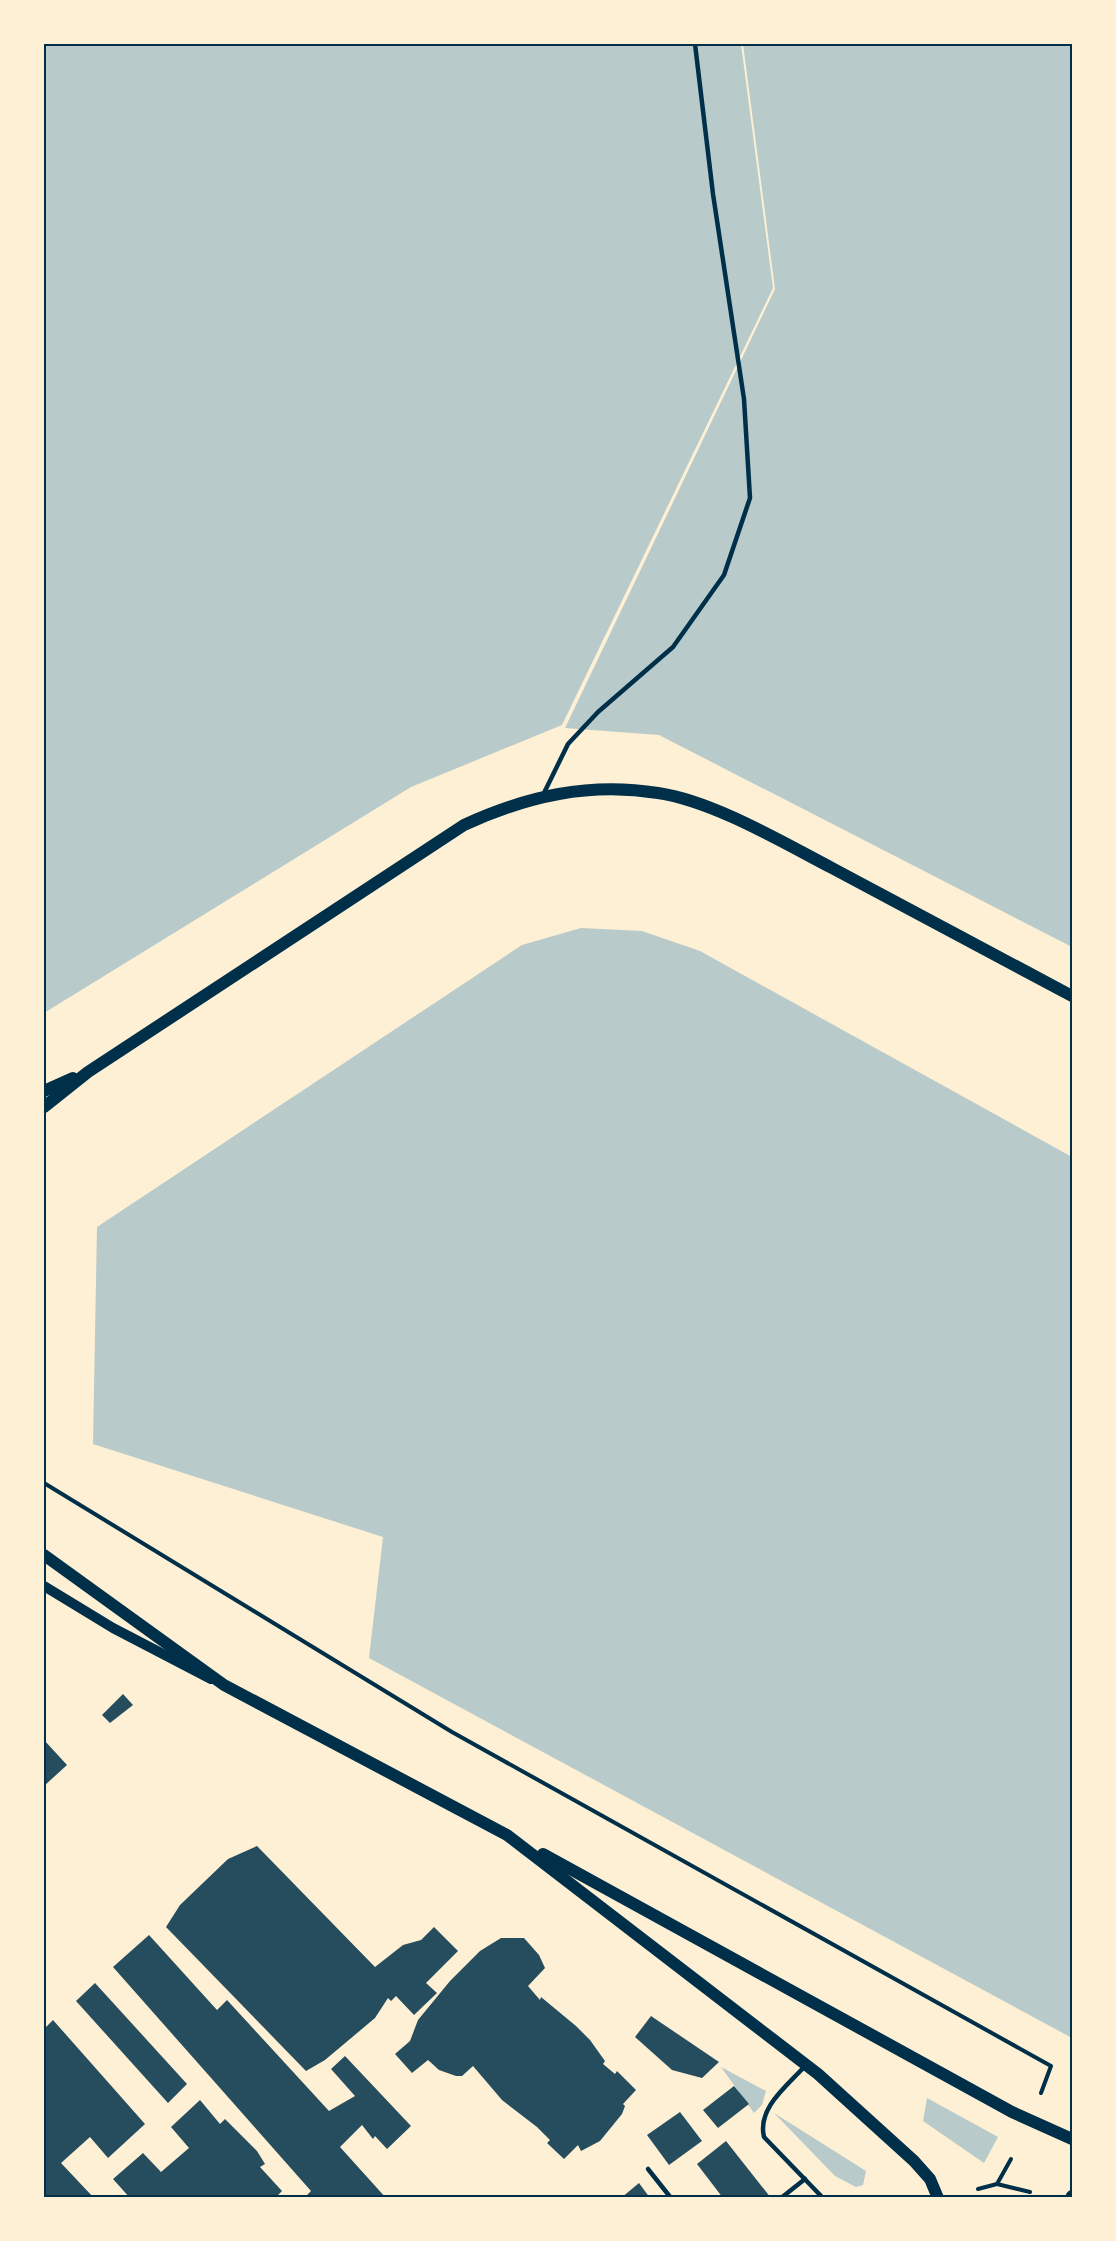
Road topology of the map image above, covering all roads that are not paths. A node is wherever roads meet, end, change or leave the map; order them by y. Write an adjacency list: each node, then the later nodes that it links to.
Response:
1 (695, 44): 2 (lane)
2 (543, 795): 3 (main road); 4 (main road)
3 (1072, 996)
4 (88, 1072): 5 (main road); 6 (main road)
5 (44, 1091)
6 (44, 1107)
7 (44, 1556): 9 (main road)
8 (44, 1586): 9 (street)
9 (224, 1685): 10 (main road)
10 (507, 1835): 11 (main road); 12 (main road)
11 (806, 2065): 14 (lane); 18 (main road)
12 (1072, 2139)
13 (648, 2169): 15 (lane)
14 (805, 2179): 16 (lane); 17 (lane)
15 (671, 2198)
16 (782, 2198)
17 (823, 2198)
18 (938, 2198)

